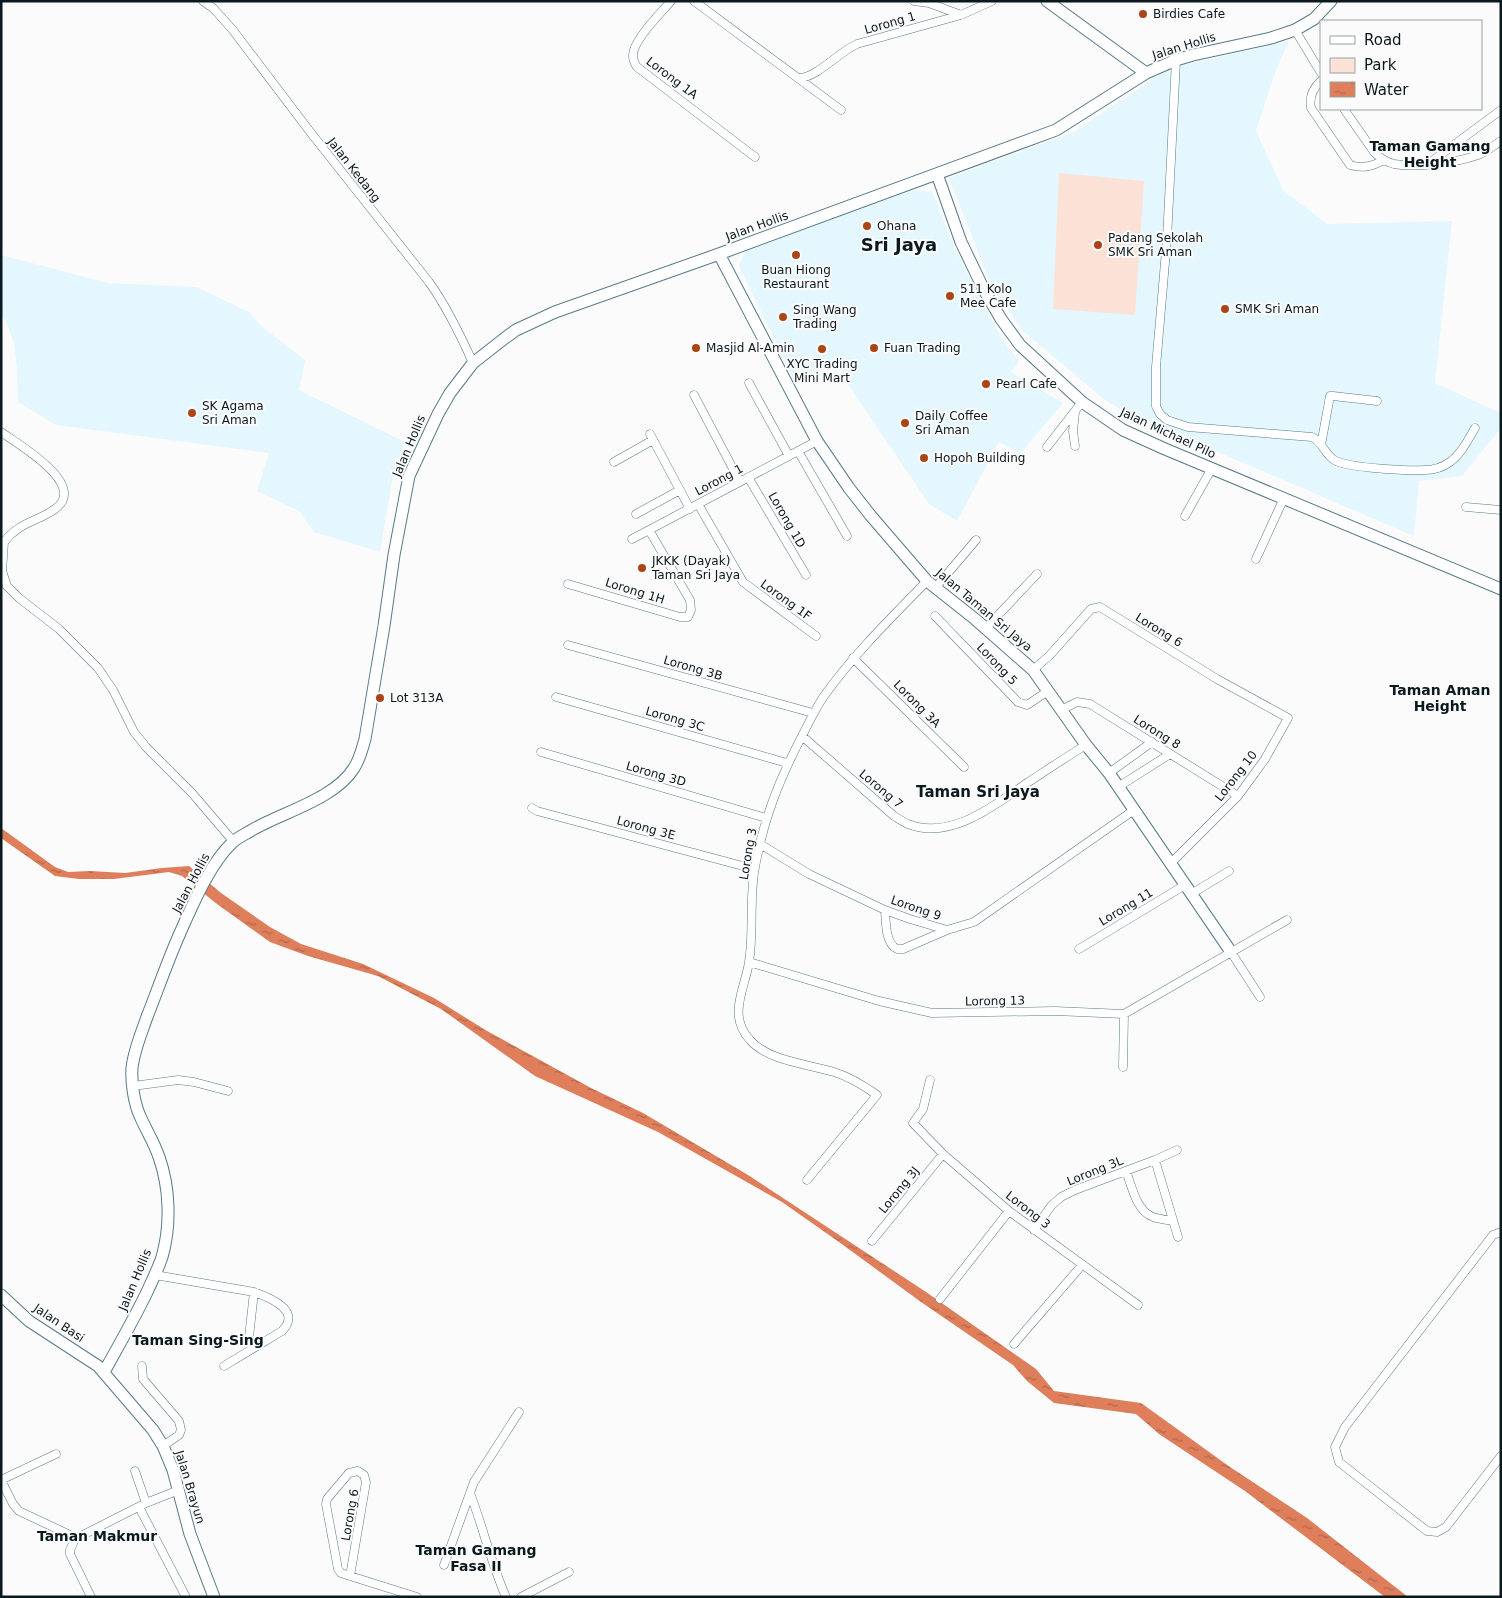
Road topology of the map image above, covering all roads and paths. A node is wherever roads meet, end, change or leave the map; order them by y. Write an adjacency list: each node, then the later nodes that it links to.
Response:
1 (203, 1): 24 (street, Jalan Kedang)
2 (671, 1): 19 (street, Lorong 1A)
3 (694, 1): 13 (street)
4 (914, 1): 8 (street)
5 (992, 1): 8 (street, Lorong 1)
6 (1047, 1): 12 (main road)
7 (1331, 1): 9 (main road, Jalan Hollis)
8 (961, 15): 13 (street, Lorong 1)
9 (1295, 30): 10 (main road, Jalan Hollis); 11 (street)
10 (1176, 60): 12 (main road, Jalan Hollis); 33 (street)
11 (1320, 71)
12 (1146, 73): 22 (main road, Jalan Hollis)
13 (800, 78): 15 (street)
14 (1320, 82): 20 (street)
15 (841, 110)
16 (1345, 110): 20 (street)
17 (1501, 110): 21 (street)
18 (1501, 141): 21 (street)
19 (755, 157)
20 (1384, 160): 21 (street)
21 (1428, 164)
22 (937, 174): 23 (main road, Jalan Hollis); 28 (main road, Jalan Michael Pilo)
23 (719, 254): 24 (main road, Jalan Hollis); 32 (main road, Jalan Taman Sri Jaya)
24 (473, 362): 84 (main road, Jalan Hollis)
25 (749, 382): 37 (street)
26 (694, 395): 41 (street)
27 (1377, 401): 33 (street)
28 (1082, 402): 29 (street); 39 (main road, Jalan Michael Pilo)
29 (1074, 412): 34 (street); 35 (street)
30 (1475, 428): 33 (street)
31 (1, 432): 84 (street)
32 (817, 441): 36 (street, Lorong 1); 58 (main road, Jalan Taman Sri Jaya)
33 (1322, 445)
34 (1075, 446)
35 (1046, 447)
36 (798, 451): 37 (street, Lorong 1); 51 (street)
37 (789, 456): 40 (street, Lorong 1)
38 (614, 462): 42 (street)
39 (1212, 468): 43 (main road, Jalan Michael Pilo); 49 (street)
40 (748, 477): 41 (street, Lorong 1); 56 (street, Lorong 1D)
41 (740, 482): 44 (street, Lorong 1)
42 (680, 490): 46 (street); 48 (street)
43 (1284, 498): 54 (street); 59 (main road, Jalan Michael Pilo)
44 (698, 504): 46 (street, Lorong 1); 62 (street, Lorong 1F)
45 (1466, 507): 47 (street)
46 (690, 509): 50 (street, Lorong 1)
47 (1501, 510)
48 (636, 514)
49 (1185, 516)
50 (649, 530): 52 (street, Lorong 1); 57 (street, Lorong 1H)
51 (847, 536)
52 (632, 539)
53 (976, 540): 58 (street, Lorong 3)
54 (1256, 559)
55 (1037, 574): 61 (street)
56 (806, 575)
57 (568, 584)
58 (931, 584): 61 (main road, Jalan Taman Sri Jaya); 64 (street, Lorong 3)
59 (1501, 589)
60 (935, 616): 66 (street, Lorong 5)
61 (986, 628): 65 (main road, Jalan Taman Sri Jaya)
62 (816, 636)
63 (568, 645): 69 (street, Lorong 3B)
64 (853, 658): 69 (street, Lorong 3); 77 (street, Lorong 3A)
65 (1033, 670): 66 (main road, Jalan Taman Sri Jaya); 70 (street, Lorong 6)
66 (1048, 691): 68 (main road, Jalan Taman Sri Jaya)
67 (556, 697): 76 (street, Lorong 3C)
68 (1061, 710): 72 (street, Lorong 8); 73 (main road, Jalan Taman Sri Jaya)
69 (813, 713): 71 (street, Lorong 3)
70 (1288, 718): 80 (street, Lorong 10)
71 (802, 736): 73 (street, Lorong 7); 76 (street, Lorong 3)
72 (1152, 742): 75 (street, Lorong 8); 78 (street)
73 (1086, 745): 78 (main road, Jalan Taman Sri Jaya)
74 (541, 752): 83 (street, Lorong 3D)
75 (1170, 754): 79 (street); 80 (street, Lorong 8)
76 (787, 763): 83 (street, Lorong 3)
77 (964, 767)
78 (1109, 773): 79 (main road, Jalan Taman Sri Jaya)
79 (1118, 787): 82 (main road, Jalan Taman Sri Jaya)
80 (1238, 796): 86 (street, Lorong 10)
81 (532, 808): 87 (street, Lorong 3E)
82 (1134, 810): 86 (main road, Jalan Taman Sri Jaya); 92 (street, Lorong 9)
83 (766, 818): 85 (street, Lorong 3)
84 (234, 841): 100 (main road, Jalan Hollis)
85 (760, 844): 87 (street, Lorong 3); 90 (street, Lorong 9)
86 (1171, 862): 89 (main road, Jalan Taman Sri Jaya)
87 (754, 869): 95 (street, Lorong 3)
88 (1229, 871): 89 (street, Lorong 11)
89 (1188, 889): 93 (street, Lorong 11); 94 (main road, Jalan Taman Sri Jaya)
90 (885, 910): 92 (street, Lorong 9); 92 (street)
91 (1287, 920): 94 (street)
92 (947, 930)
93 (1079, 949)
94 (1231, 952): 96 (street); 97 (street)
95 (749, 962): 97 (street, Lorong 13); 106 (street, Lorong 3)
96 (1260, 997)
97 (1124, 1014): 98 (street)
98 (1123, 1067)
99 (930, 1080): 103 (street, Lorong 3)
100 (133, 1086): 101 (street); 114 (main road, Jalan Hollis)
101 (228, 1091)
102 (1177, 1150): 104 (street, Lorong 3L)
103 (943, 1154): 107 (street, Lorong 3); 112 (street, Lorong 3J)
104 (1155, 1160): 105 (street, Lorong 3L); 108 (street)
105 (1126, 1171): 108 (street); 109 (street, Lorong 3L)
106 (806, 1180)
107 (1009, 1211): 109 (street, Lorong 3); 117 (street)
108 (1173, 1221): 111 (street)
109 (1034, 1230): 113 (street, Lorong 3)
110 (1501, 1232): 127 (street)
111 (1178, 1237)
112 (872, 1241)
113 (1082, 1265): 118 (street, Lorong 3); 120 (street)
114 (155, 1275): 115 (street); 123 (main road, Jalan Hollis)
115 (254, 1292): 119 (street); 122 (street)
116 (1, 1294): 123 (main road, Jalan Basi)
117 (940, 1298)
118 (1138, 1305)
119 (249, 1336)
120 (1014, 1344)
121 (142, 1366): 125 (street)
122 (224, 1366)
123 (104, 1372): 125 (main road, Jalan Brayun)
124 (519, 1412): 131 (street)
125 (163, 1446): 130 (main road, Jalan Brayun)
126 (56, 1454): 129 (street)
127 (1501, 1456)
128 (135, 1471): 132 (street)
129 (1, 1480): 133 (street)
130 (179, 1490): 132 (street); 139 (main road, Jalan Brayun)
131 (470, 1493): 134 (street); 141 (street)
132 (143, 1505): 133 (street); 138 (street)
133 (78, 1537): 137 (street)
134 (444, 1565)
135 (569, 1572): 142 (street)
136 (350, 1576): 136 (street, Lorong 6); 140 (street)
137 (91, 1597)
138 (186, 1597)
139 (214, 1597)
140 (417, 1597)
141 (506, 1597)
142 (521, 1597)

